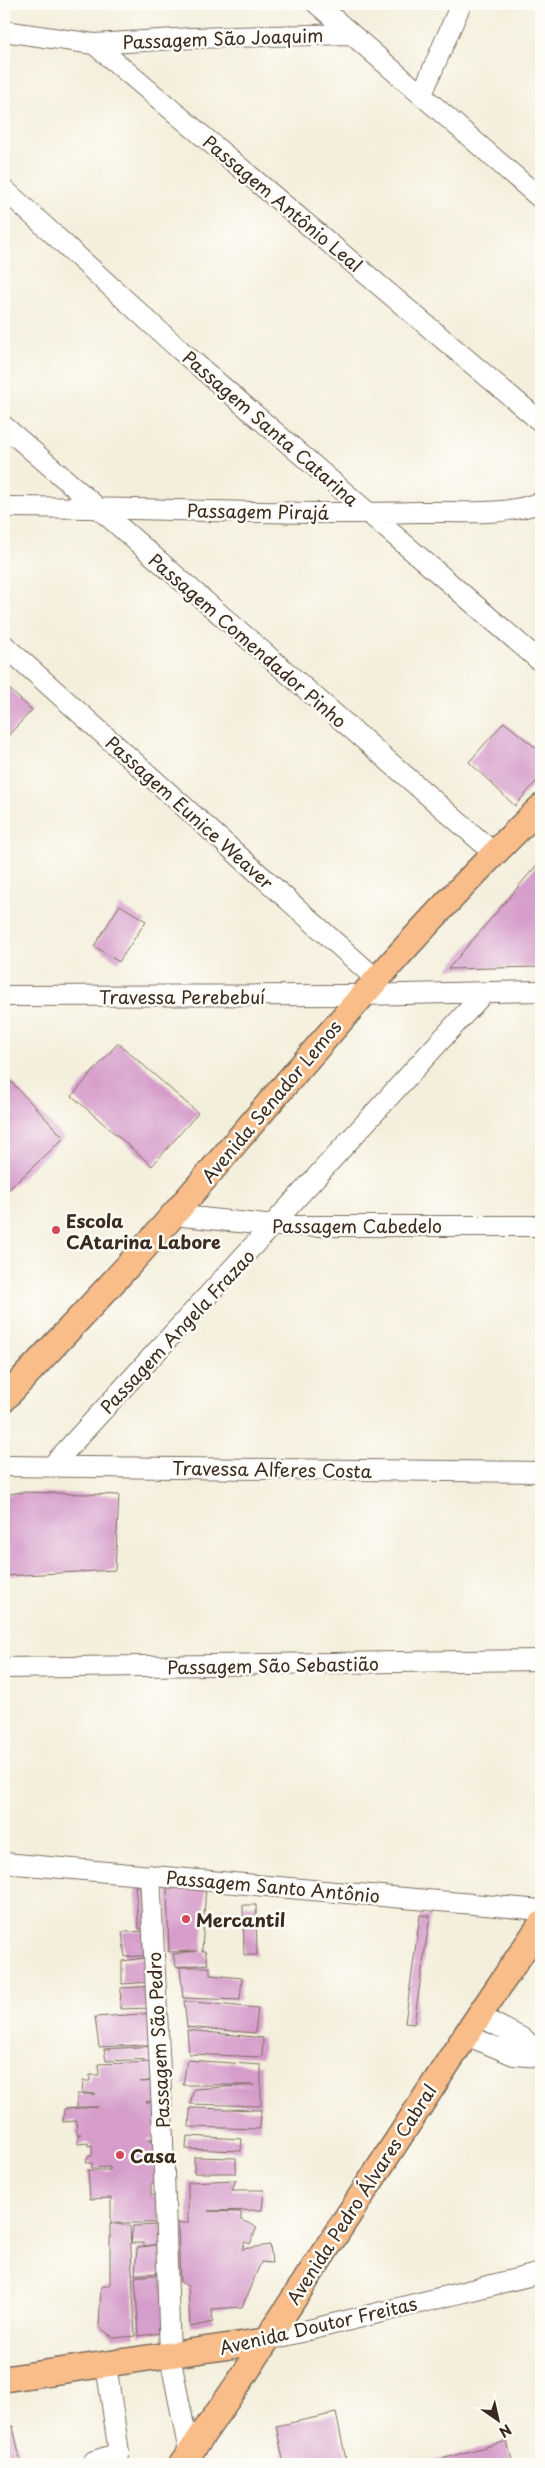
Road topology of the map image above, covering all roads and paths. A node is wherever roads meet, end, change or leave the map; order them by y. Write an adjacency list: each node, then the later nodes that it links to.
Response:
1 (317, 4): 4 (street)
2 (461, 4): 6 (street)
3 (4, 31): 5 (street)
4 (351, 34): 5 (street, Passagem São Joaquim); 6 (street)
5 (94, 44): 9 (street, Passagem Antônio Leal)
6 (422, 94): 8 (street)
7 (4, 189): 14 (street, Passagem Santa Catarina)
8 (541, 199)
9 (541, 422)
10 (4, 426): 13 (street, Passagem Comendador Pinho)
11 (541, 502): 14 (street, Passagem Pirajá)
12 (4, 508): 13 (street, Passagem Pirajá)
13 (95, 508): 14 (street, Passagem Pirajá); 18 (street, Passagem Comendador Pinho)
14 (372, 514): 16 (street, Passagem Santa Catarina)
15 (4, 645): 19 (street, Passagem Eunice Weaver)
16 (541, 662)
17 (541, 807): 18 (main road, Avenida Senador Lemos)
18 (494, 853): 19 (main road, Avenida Senador Lemos)
19 (368, 987): 21 (street, Travessa Perebebuí); 22 (street, Travessa Perebebuí); 23 (main road, Avenida Senador Lemos)
20 (541, 991): 21 (street, Travessa Perebebuí)
21 (484, 993): 24 (street, Passagem Angela Frazao)
22 (4, 996)
23 (174, 1215): 24 (street, Passagem Cabedelo); 26 (main road, Avenida Senador Lemos)
24 (274, 1226): 25 (street, Passagem Cabedelo); 28 (street, Passagem Angela Frazao)
25 (541, 1226)
26 (4, 1399)
27 (4, 1466): 28 (street, Travessa Alferes Costa)
28 (51, 1467): 29 (street, Travessa Alferes Costa)
29 (541, 1472)
30 (541, 1660): 31 (street, Passagem São Sebastião)
31 (4, 1668)
32 (4, 1863): 33 (street, Passagem Santo Antônio)
33 (150, 1875): 34 (street, Passagem Santo Antônio); 40 (street, Passagem São Pedro)
34 (541, 1910)
35 (541, 1924): 36 (main road, Avenida Pedro Álvares Cabral)
36 (472, 2025): 37 (street); 39 (main road, Avenida Pedro Álvares Cabral)
37 (541, 2056)
38 (541, 2273): 39 (street, Avenida Doutor Freitas)
39 (264, 2341): 40 (main road, Avenida Doutor Freitas); 43 (main road, Avenida Pedro Álvares Cabral)
40 (170, 2356): 41 (main road, Avenida Doutor Freitas); 43 (street, Passagem São Pedro)
41 (106, 2364): 42 (main road, Avenida Doutor Freitas); 44 (street)
42 (4, 2379)
43 (185, 2458)
44 (94, 2464)

